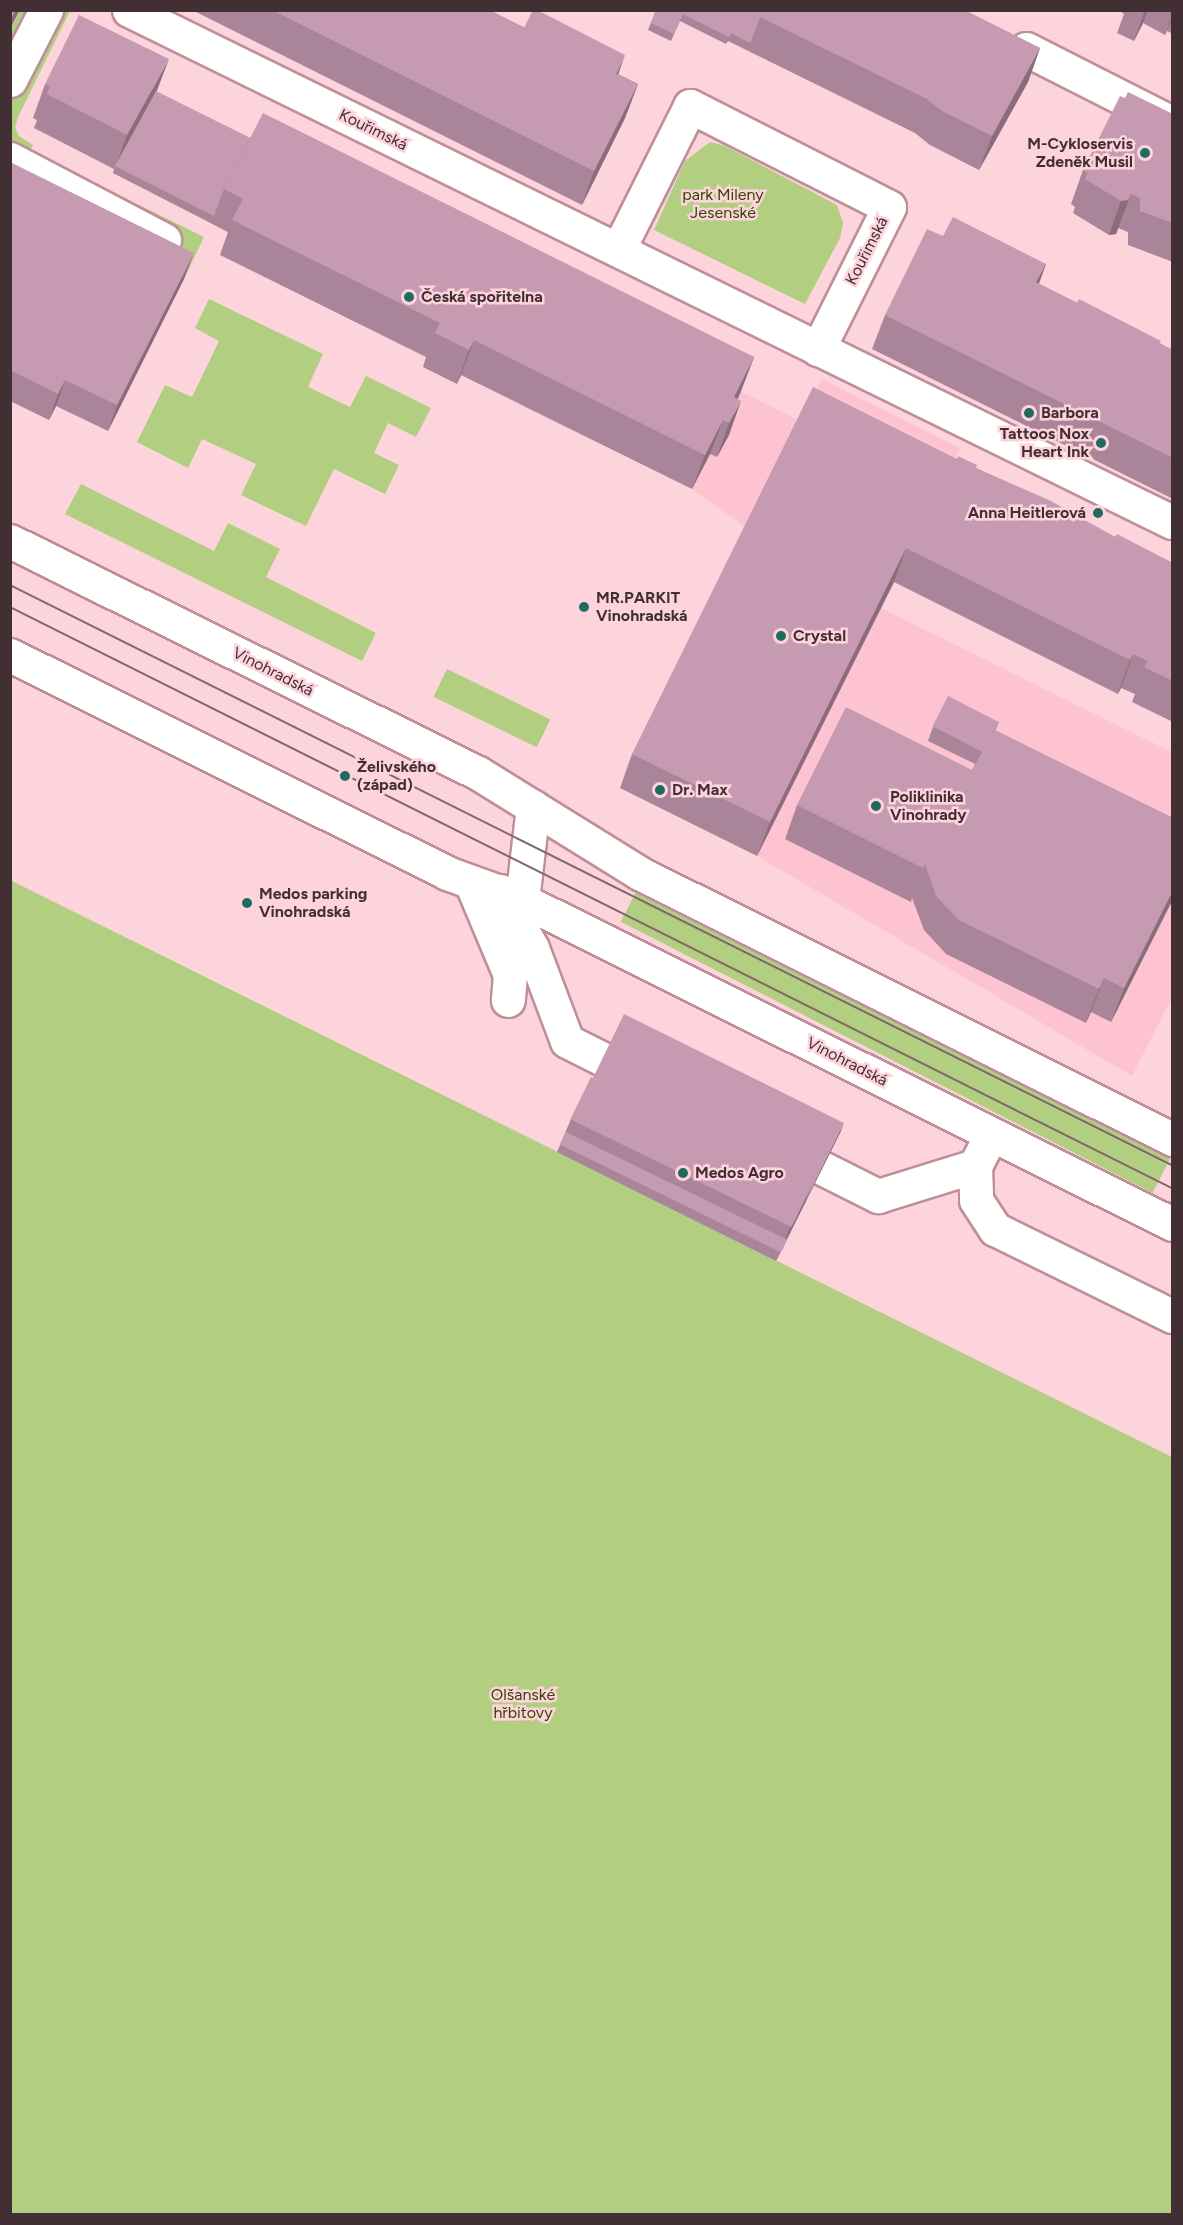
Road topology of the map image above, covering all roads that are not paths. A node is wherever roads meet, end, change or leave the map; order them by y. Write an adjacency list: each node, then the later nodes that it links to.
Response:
1 (46, 10): 4 (main road)
2 (129, 10): 8 (main road, Kouřimská)
3 (1026, 49): 5 (main road)
4 (10, 80)
5 (1173, 123)
6 (10, 159): 7 (main road)
7 (164, 240)
8 (618, 250): 9 (main road, Kouřimská); 9 (main road, Kouřimská)
9 (818, 349): 10 (main road, Kouřimská)
10 (1173, 522)
11 (10, 541): 13 (main road, Vinohradská)
12 (10, 655): 14 (main road, Vinohradská)
13 (533, 807): 14 (main road); 18 (main road, Vinohradská)
14 (498, 891): 15 (main road); 16 (main road); 17 (main road, Vinohradská)
15 (508, 1000)
16 (603, 1059)
17 (991, 1134): 19 (main road); 21 (main road, Vinohradská)
18 (1173, 1139)
19 (975, 1166): 20 (main road); 22 (main road)
20 (822, 1168)
21 (1173, 1224)
22 (1173, 1316)

